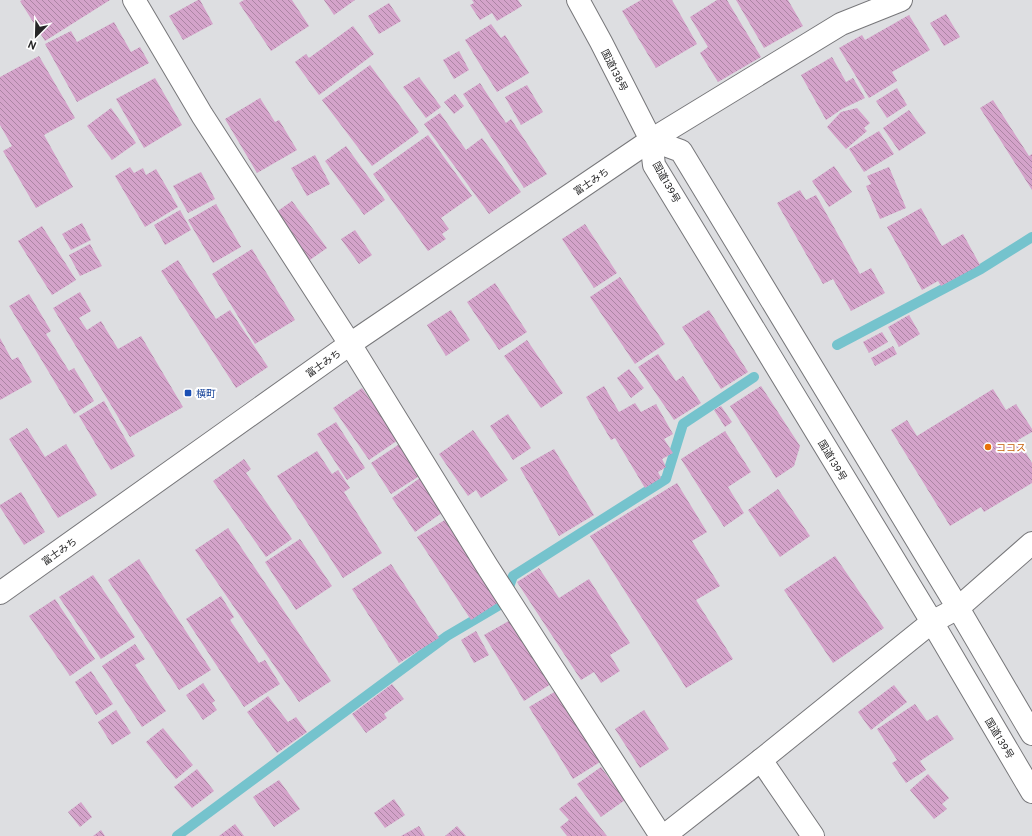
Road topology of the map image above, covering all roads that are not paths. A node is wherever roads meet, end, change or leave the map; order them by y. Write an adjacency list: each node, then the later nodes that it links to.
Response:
1 (134, 0): 5 (main road)
2 (578, 0): 4 (main road, 国道138号)
3 (901, 0): 4 (main road, 富士みち)
4 (651, 140): 5 (main road, 富士みち); 8 (main road, 国道139号); 9 (main road, 国道139号)
5 (350, 344): 7 (main road, 富士みち); 13 (main road)
6 (1032, 543): 8 (main road)
7 (0, 593)
8 (958, 608): 9 (main road); 10 (main road, 国道139号)
9 (932, 622): 11 (main road); 12 (main road, 国道139号)
10 (1032, 734)
11 (762, 760): 13 (main road); 14 (main road)
12 (1032, 792)
13 (663, 836)
14 (813, 836)

